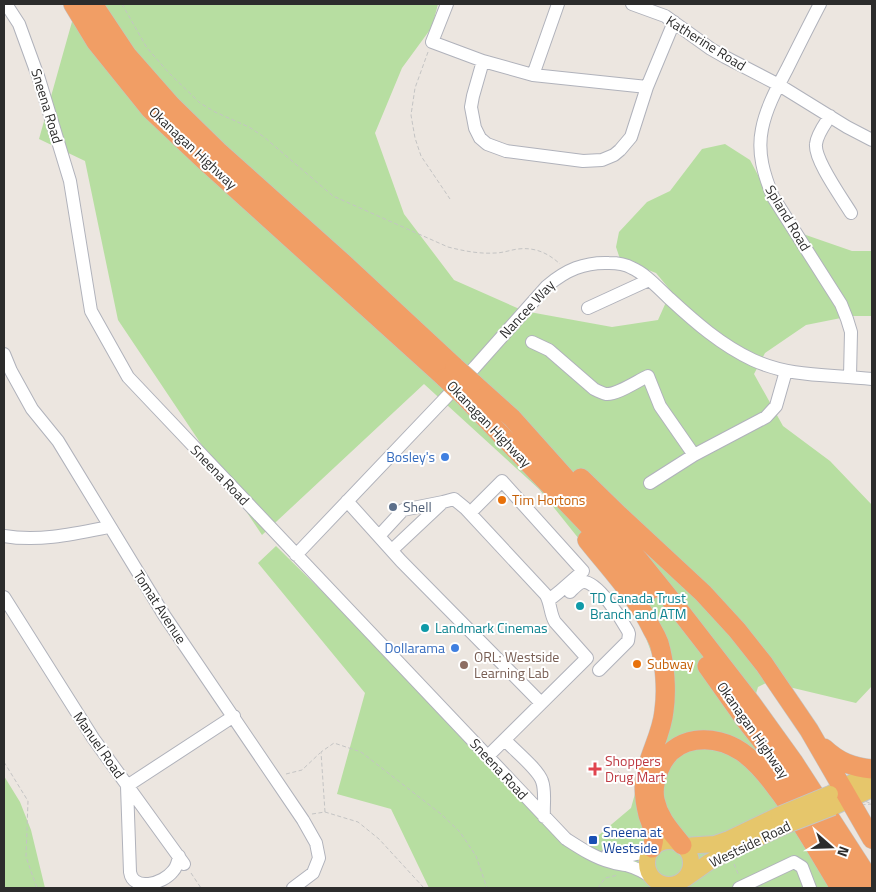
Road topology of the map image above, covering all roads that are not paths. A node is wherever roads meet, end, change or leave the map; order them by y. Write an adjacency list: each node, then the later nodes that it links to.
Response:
1 (6, 4): 36 (street, Sneena Road)
2 (73, 4): 21 (highway, Okanagan Highway)
3 (93, 4): 21 (highway, Okanagan Highway)
4 (447, 4): 9 (street)
5 (558, 4): 10 (street)
6 (632, 4): 8 (street, Katherine Road)
7 (820, 4): 11 (street, Spland Road)
8 (674, 22): 11 (street, Katherine Road); 12 (street)
9 (483, 61): 10 (street); 12 (street)
10 (533, 75): 12 (street)
11 (779, 85): 13 (street, Katherine Road); 22 (street, Spland Road)
12 (647, 87)
13 (830, 116): 14 (street, Katherine Road); 15 (street)
14 (872, 140)
15 (851, 212)
16 (649, 280): 17 (street); 20 (street, Nancee Way); 29 (street, Nancee Way)
17 (588, 308)
18 (532, 342): 26 (street)
19 (4, 354): 32 (street, Tomat Avenue)
20 (786, 371): 22 (street, Nancee Way); 26 (street)
21 (450, 372): 24 (highway, Okanagan Highway, bridge)
22 (850, 376): 23 (street, Nancee Way)
23 (872, 379)
24 (468, 389): 25 (highway, Okanagan Highway); 28 (highway, Okanagan Highway)
25 (512, 418): 42 (highway); 57 (highway, Okanagan Highway)
26 (694, 455): 27 (street)
27 (650, 483)
28 (550, 487): 53 (highway); 62 (highway, Okanagan Highway)
29 (347, 500): 34 (street); 36 (street, Nancee Way)
30 (443, 502): 31 (street); 34 (street); 35 (street)
31 (470, 513): 38 (street); 38 (street)
32 (109, 527): 33 (street); 41 (street, Tomat Avenue)
33 (4, 536)
34 (379, 536): 35 (street)
35 (392, 550): 40 (street)
36 (296, 555): 44 (street, Sneena Road)
37 (4, 597): 46 (street, Manuel Road)
38 (550, 605): 39 (street); 40 (street)
39 (599, 670)
40 (541, 704): 43 (street)
41 (234, 716): 46 (street, Manuel Road); 59 (street, Tomat Avenue)
42 (814, 738): 45 (highway); 48 (highway)
43 (505, 740): 44 (street); 49 (street)
44 (488, 756): 49 (street, Sneena Road)
45 (872, 770): 48 (main road, Westside Road)
46 (127, 786): 46 (street)
47 (872, 789): 48 (main road, Westside Road)
48 (839, 797): 50 (main road, Westside Road, bridge); 51 (highway)
49 (544, 817): 54 (street, Sneena Road)
50 (781, 821): 52 (main road, Westside Road); 55 (main road, Westside Road)
51 (872, 838)
52 (683, 846): 53 (main road); 55 (main road); 61 (highway)
53 (651, 850): 54 (street, Sneena Road); 56 (main road)
54 (591, 853): 56 (street, Sneena Road)
55 (684, 882): 56 (main road)
56 (661, 884)
57 (872, 884)
58 (741, 887): 60 (street)
59 (293, 888)
60 (810, 888)
61 (840, 888)
62 (855, 888)

